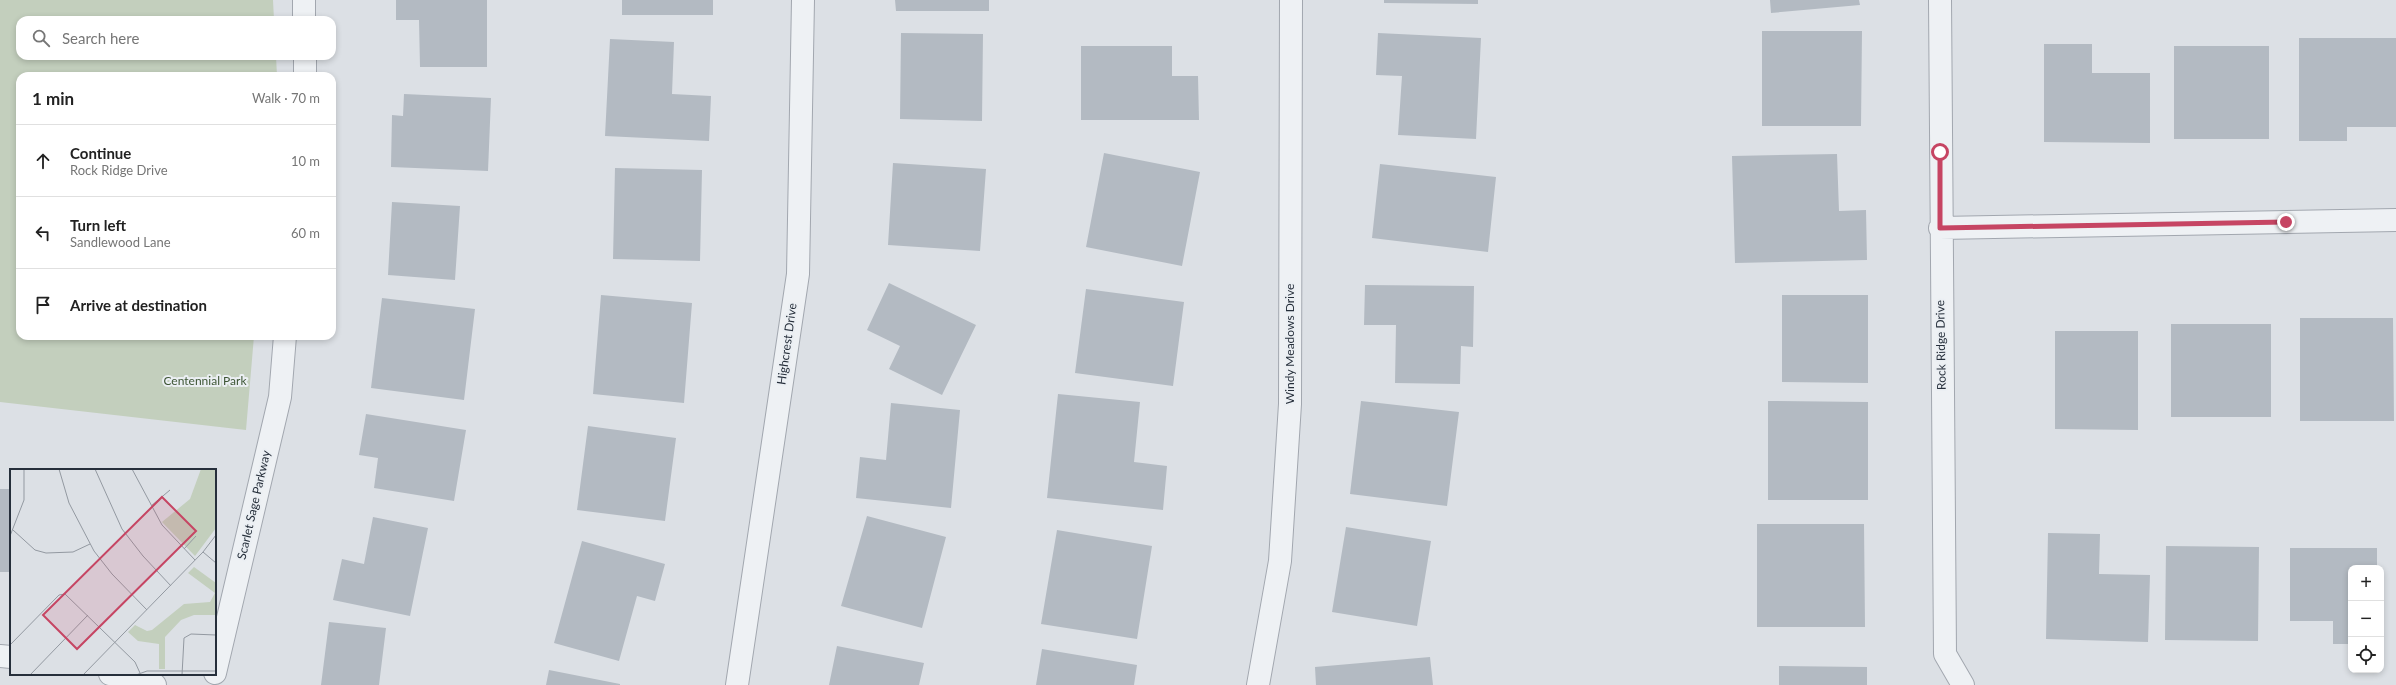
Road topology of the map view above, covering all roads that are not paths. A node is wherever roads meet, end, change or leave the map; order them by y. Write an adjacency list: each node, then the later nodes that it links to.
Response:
1 (304, 0): 5 (street)
2 (803, 0): 18 (street, Highcrest Drive)
3 (1291, 0): 19 (street, Windy Meadows Drive)
4 (1940, 0): 9 (street, Rock Ridge Drive)
5 (304, 16)
6 (305, 60): 7 (street)
7 (305, 72)
8 (2396, 220): 9 (street)
9 (1940, 228): 20 (street, Rock Ridge Drive)
10 (285, 340): 13 (street, Scarlet Sage Parkway)
11 (0, 656): 12 (street)
12 (10, 657)
13 (216, 670)
14 (114, 675): 16 (street)
15 (215, 675): 17 (street, Scarlet Sage Parkway)
16 (155, 685)
17 (212, 685)
18 (737, 685)
19 (1258, 685)
20 (1963, 685)

